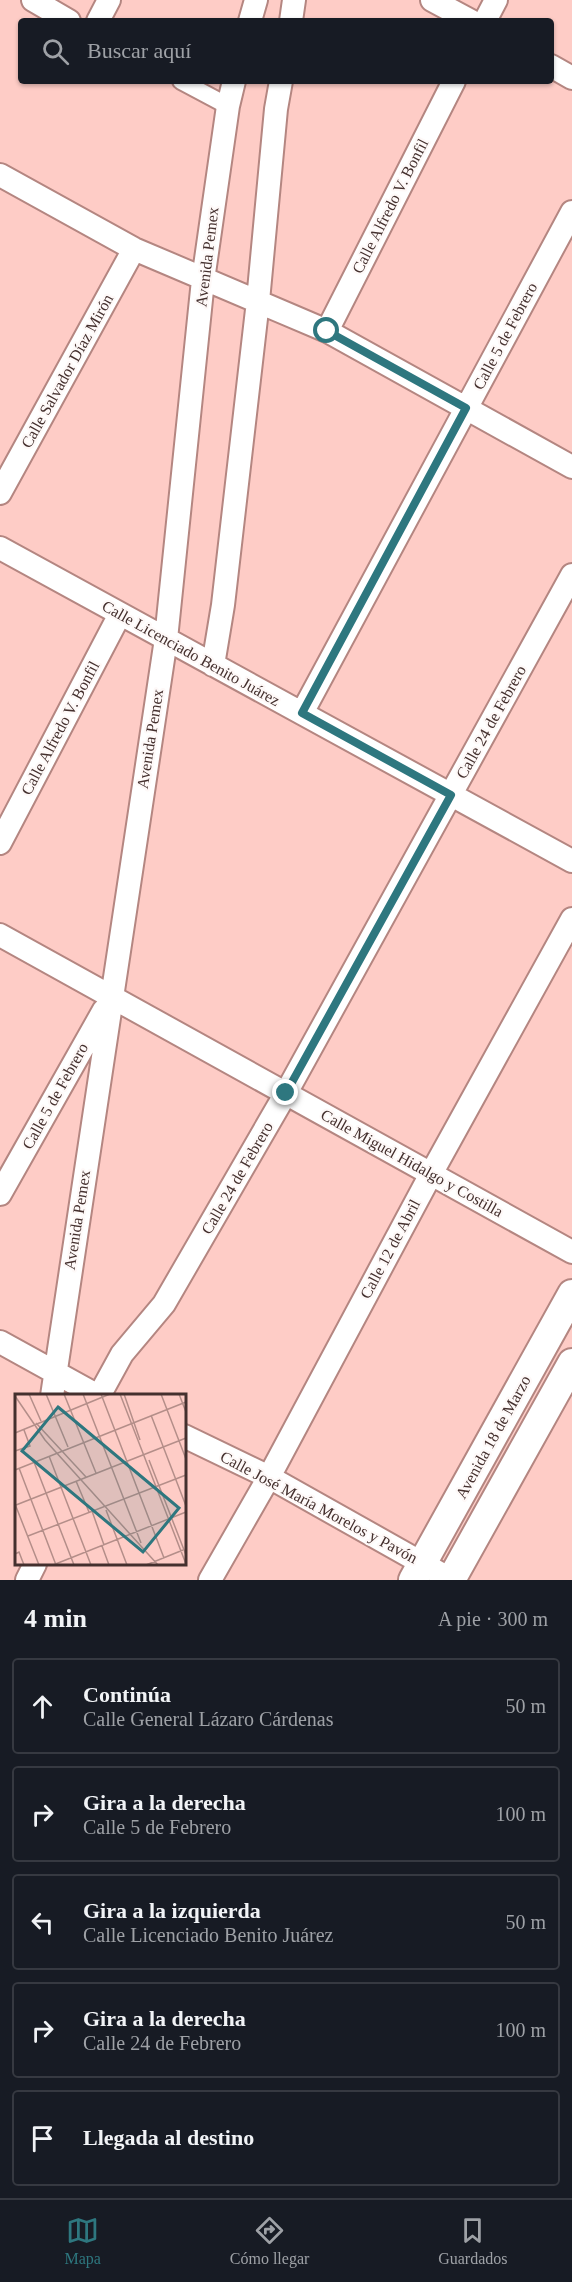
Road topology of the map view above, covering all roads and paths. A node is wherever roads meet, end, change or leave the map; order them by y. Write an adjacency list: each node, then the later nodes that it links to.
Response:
1 (33, 0): 7 (street)
2 (109, 0): 8 (street)
3 (256, 0): 9 (street)
4 (294, 0): 10 (street)
5 (432, 0): 11 (street)
6 (496, 0): 12 (street)
7 (64, 18)
8 (100, 18)
9 (251, 18)
10 (291, 18)
11 (465, 18)
12 (487, 18)
13 (554, 68): 14 (street)
14 (572, 78)
15 (187, 84): 19 (street)
16 (233, 84): 19 (street, Avenida Pemex)
17 (280, 84): 24 (street)
18 (452, 84): 25 (street, Calle Alfredo V. Bonfil)
19 (228, 106): 23 (street, Avenida Pemex)
20 (0, 175): 22 (street)
21 (572, 212): 26 (street, Calle 5 de Febrero)
22 (134, 249): 23 (street); 28 (street, Calle Salvador Díaz Mirón)
23 (203, 280): 24 (street); 32 (street, Avenida Pemex)
24 (258, 302): 25 (street); 33 (street)
25 (327, 331): 26 (street)
26 (466, 408): 27 (street); 34 (street, Calle 5 de Febrero)
27 (572, 467)
28 (0, 493)
29 (0, 548): 31 (street, Calle Licenciado Benito Juárez)
30 (572, 575): 35 (street, Calle 24 de Febrero)
31 (120, 614): 32 (street, Calle Licenciado Benito Juárez); 36 (street, Calle Alfredo V. Bonfil)
32 (166, 639): 33 (street, Calle Licenciado Benito Juárez); 40 (street, Avenida Pemex)
33 (213, 665): 34 (street, Calle Licenciado Benito Juárez)
34 (302, 713): 35 (street, Calle Licenciado Benito Juárez)
35 (451, 795): 37 (street, Calle Licenciado Benito Juárez); 41 (street, Calle 24 de Febrero)
36 (0, 843)
37 (572, 861)
38 (572, 919): 42 (street, Calle 12 de Abril)
39 (0, 935): 40 (street, Calle Miguel Hidalgo y Costilla)
40 (110, 998): 41 (street, Calle Miguel Hidalgo y Costilla); 43 (street, Calle 5 de Febrero); 48 (street, Avenida Pemex)
41 (286, 1093): 42 (street, Calle Miguel Hidalgo y Costilla); 51 (street, Calle 24 de Febrero)
42 (431, 1174): 44 (street, Calle Miguel Hidalgo y Costilla); 53 (street, Calle 12 de Abril)
43 (0, 1194)
44 (572, 1252)
45 (572, 1294): 54 (street, Avenida 18 de Marzo)
46 (0, 1342): 48 (street)
47 (572, 1363): 56 (street, Avenida 18 de Marzo)
48 (54, 1371): 49 (street, Avenida Pemex); 50 (street)
49 (52, 1394)
50 (96, 1394)
51 (99, 1394)
52 (186, 1438): 53 (street, Calle José María Morelos y Pavón)
53 (270, 1477): 54 (street, Calle José María Morelos y Pavón); 55 (street, Calle 12 de Abril)
54 (418, 1571): 56 (street, Calle José María Morelos y Pavón)
55 (210, 1580)
56 (451, 1580)

